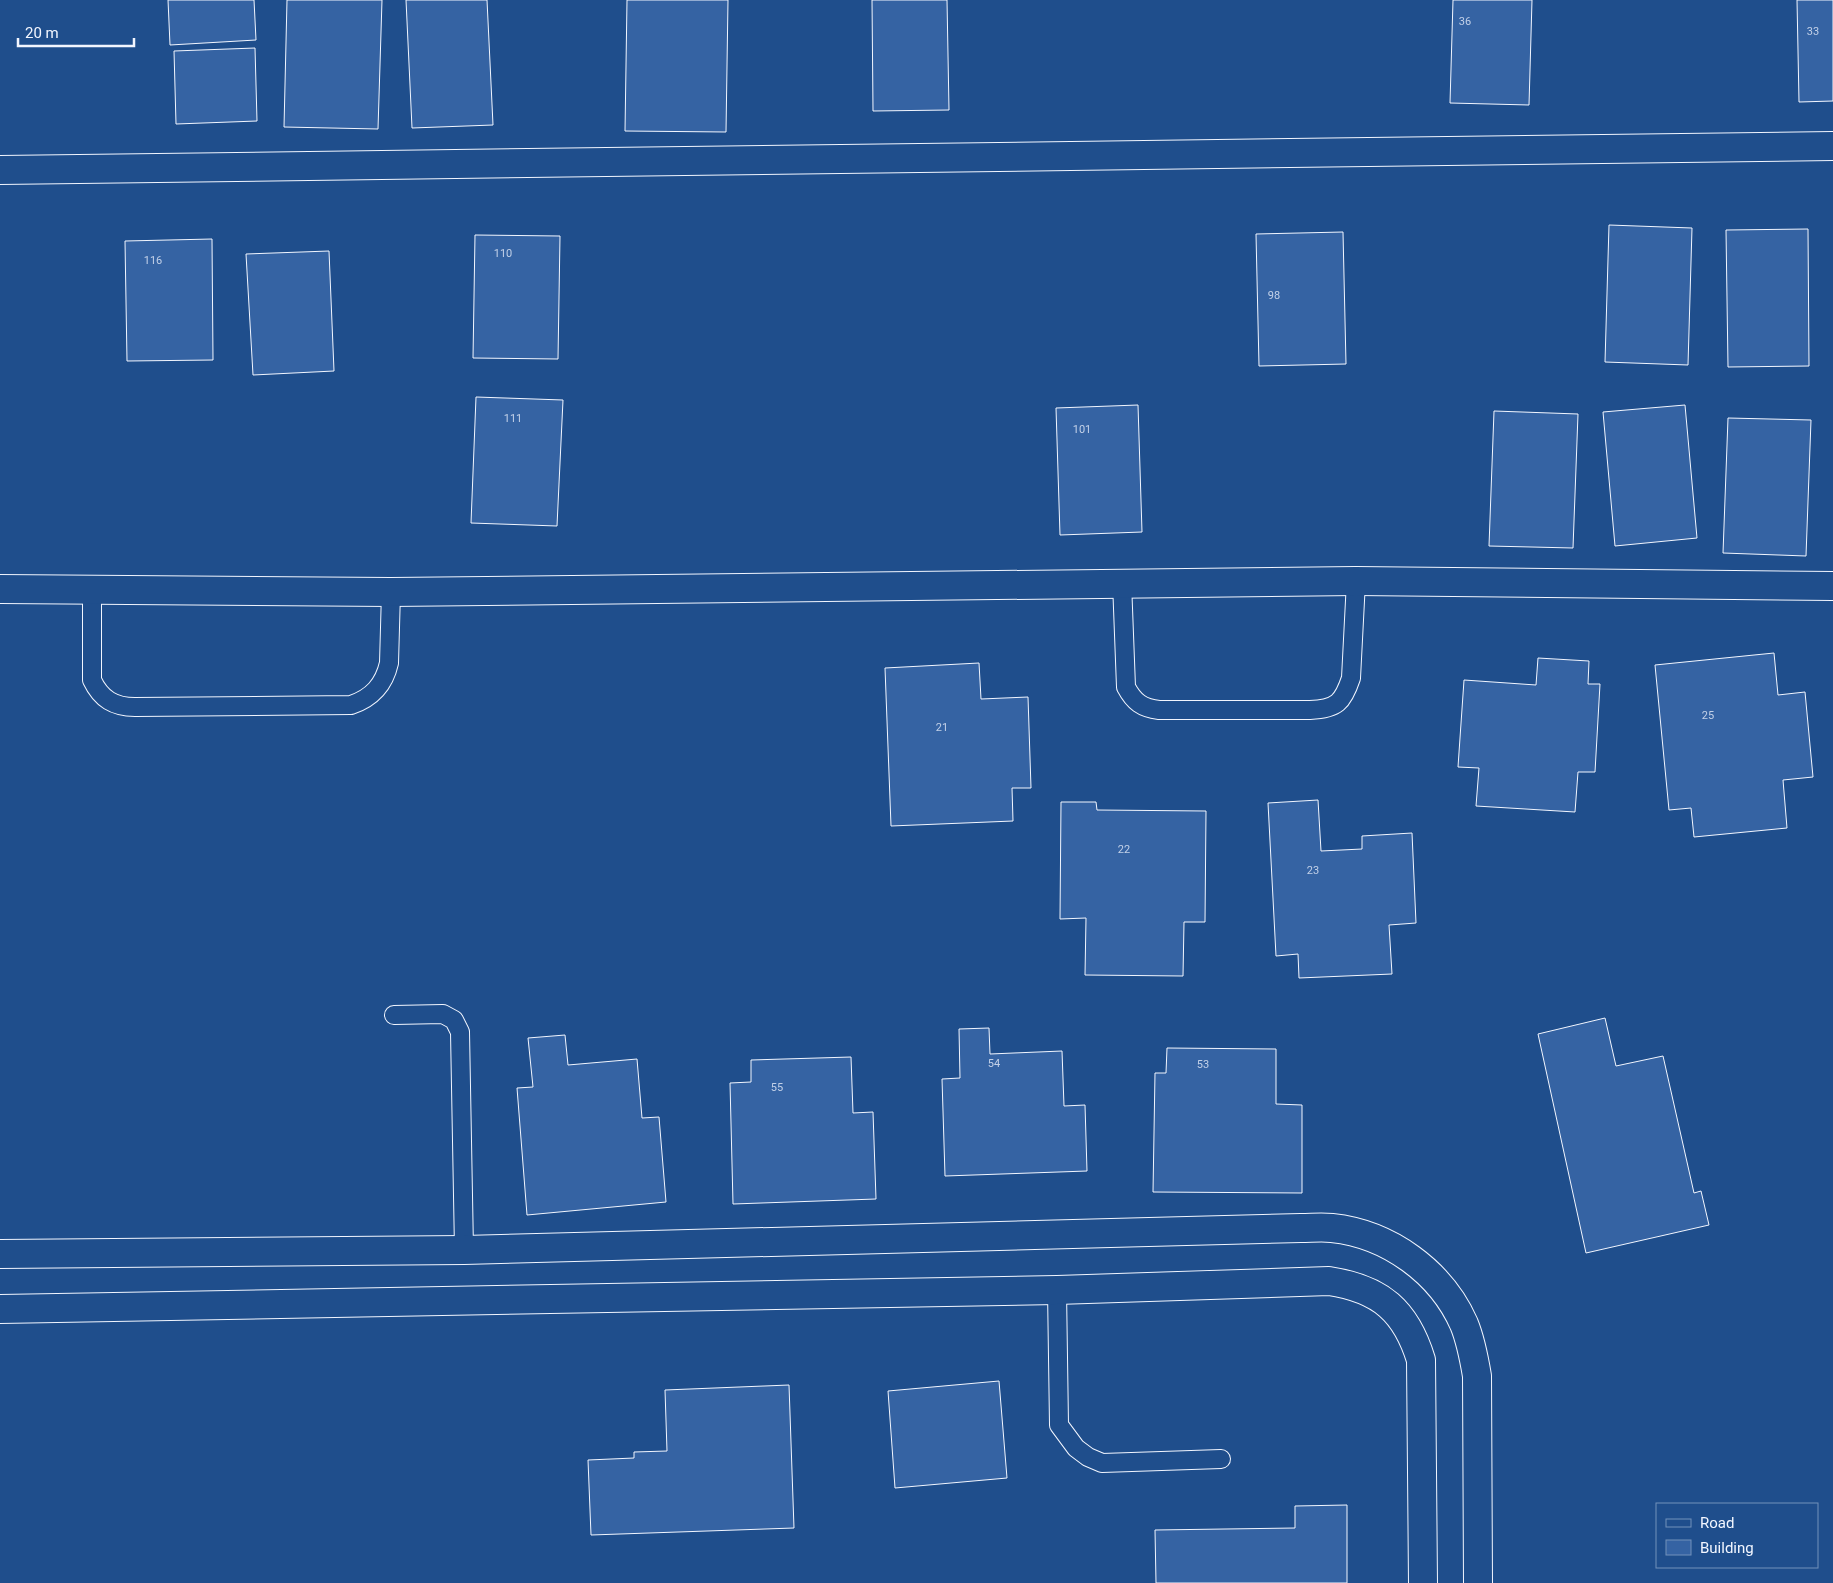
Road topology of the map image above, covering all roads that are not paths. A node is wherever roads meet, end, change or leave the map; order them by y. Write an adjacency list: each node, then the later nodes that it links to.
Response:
1 (1833, 146): 2 (street)
2 (0, 170)
3 (1356, 581): 4 (street); 4 (lane); 5 (street)
4 (1122, 582): 8 (street)
5 (1833, 586)
6 (0, 589): 7 (street)
7 (92, 590): 8 (street); 8 (lane)
8 (391, 592)
9 (394, 1015): 10 (lane)
10 (464, 1250): 11 (street); 16 (street)
11 (0, 1254)
12 (1058, 1290): 13 (street); 14 (lane); 15 (street)
13 (0, 1309)
14 (1221, 1459)
15 (1423, 1583)
16 (1478, 1583)

